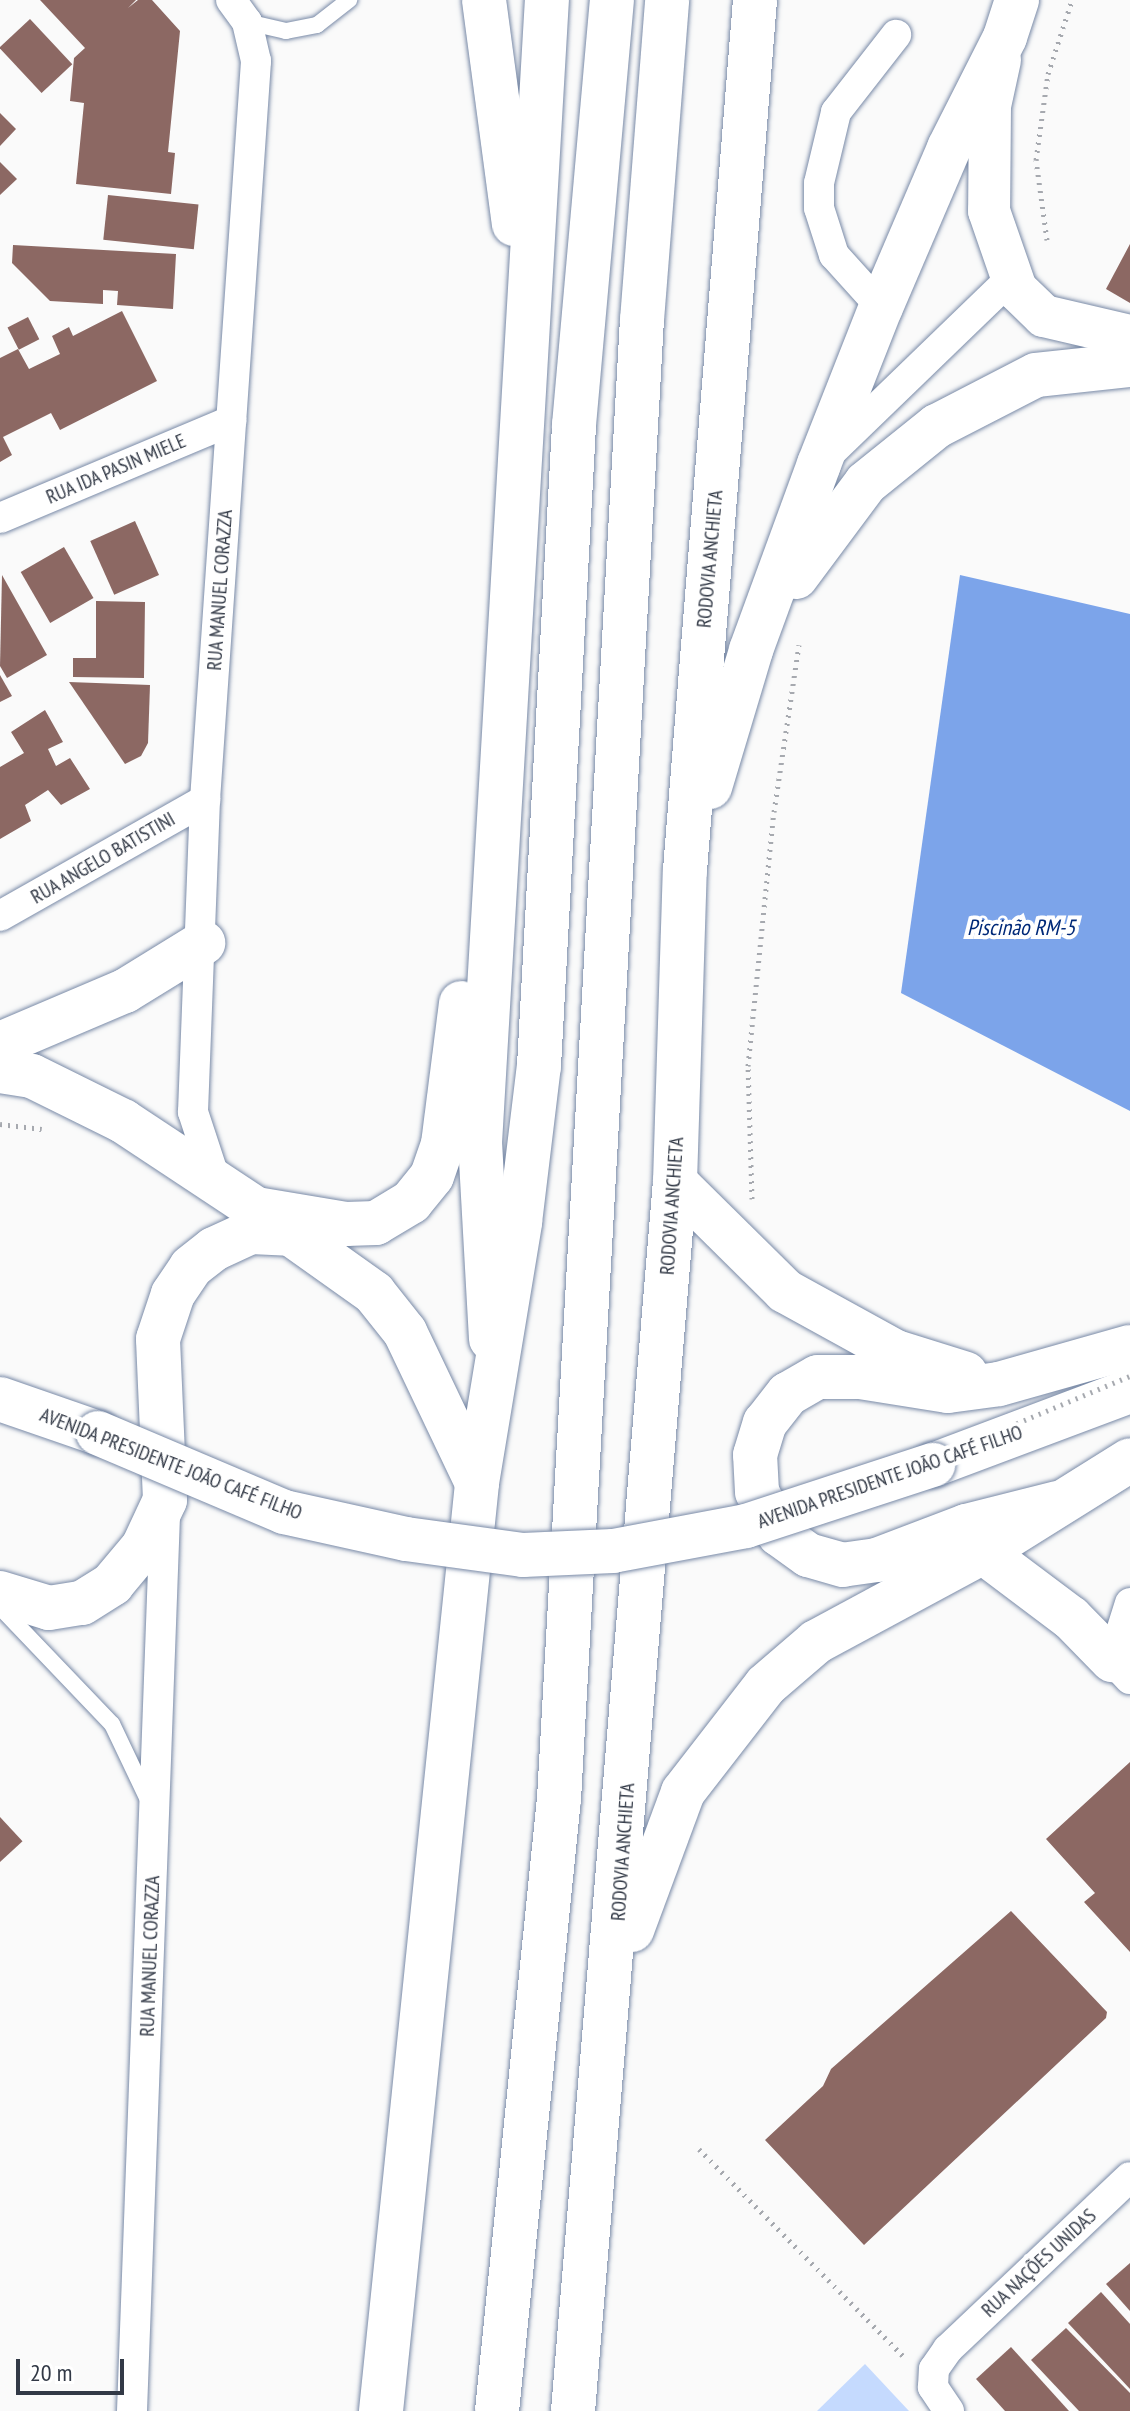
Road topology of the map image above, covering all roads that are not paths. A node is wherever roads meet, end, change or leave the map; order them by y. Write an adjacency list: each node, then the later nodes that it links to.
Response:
1 (349, 0): 7 (lane)
2 (484, 0): 12 (main road)
3 (547, 0): 12 (main road)
4 (612, 0): 31 (main road)
5 (667, 0): 50 (main road)
6 (755, 0): 21 (main road, RODOVIA ANCHIETA)
7 (239, 11): 15 (street, RUA MANUEL CORAZZA)
8 (1011, 18): 10 (main road); 11 (main road)
9 (896, 35): 11 (street)
10 (1003, 260): 13 (main road); 16 (street)
11 (881, 307): 16 (main road)
12 (527, 329): 20 (main road)
13 (1130, 336)
14 (1130, 365): 18 (main road)
15 (231, 421): 17 (street, RUA IDA PASIN MIELE); 19 (street, RUA MANUEL CORAZZA)
16 (819, 464): 18 (main road)
17 (0, 518)
18 (751, 650): 21 (main road)
19 (205, 800): 22 (street, RUA ANGELO BATISTINI); 23 (street, RUA MANUEL CORAZZA)
20 (497, 832): 28 (main road); 31 (main road)
21 (685, 870): 27 (main road, RODOVIA ANCHIETA)
22 (0, 916)
23 (203, 943): 24 (main road); 26 (street, RUA MANUEL CORAZZA)
24 (0, 1044)
25 (0, 1071): 26 (main road)
26 (216, 1182): 28 (main road)
27 (675, 1182): 32 (main road); 45 (main road, RODOVIA ANCHIETA)
28 (256, 1209): 29 (main road)
29 (294, 1234): 36 (main road); 37 (main road)
30 (1130, 1347): 32 (main road)
31 (494, 1380): 36 (main road)
32 (999, 1384): 38 (main road)
33 (1130, 1391): 34 (main road, AVENIDA PRESIDENTE JOÃO CAFÉ FILHO, bridge)
34 (0, 1399)
35 (1130, 1460): 38 (main road)
36 (477, 1483): 49 (main road)
37 (165, 1500): 40 (main road); 44 (street, RUA MANUEL CORAZZA)
38 (1057, 1503): 39 (main road)
39 (983, 1552): 43 (main road); 45 (main road)
40 (0, 1593)
41 (1130, 1603): 43 (street)
42 (0, 1607): 44 (lane)
43 (1121, 1669)
44 (156, 1817): 48 (street, RUA MANUEL CORAZZA)
45 (612, 1985): 51 (main road, RODOVIA ANCHIETA)
46 (1130, 2177): 47 (street, RUA NAÇÕES UNIDAS)
47 (941, 2399)
48 (132, 2411)
49 (381, 2411)
50 (497, 2411)
51 (573, 2411)

